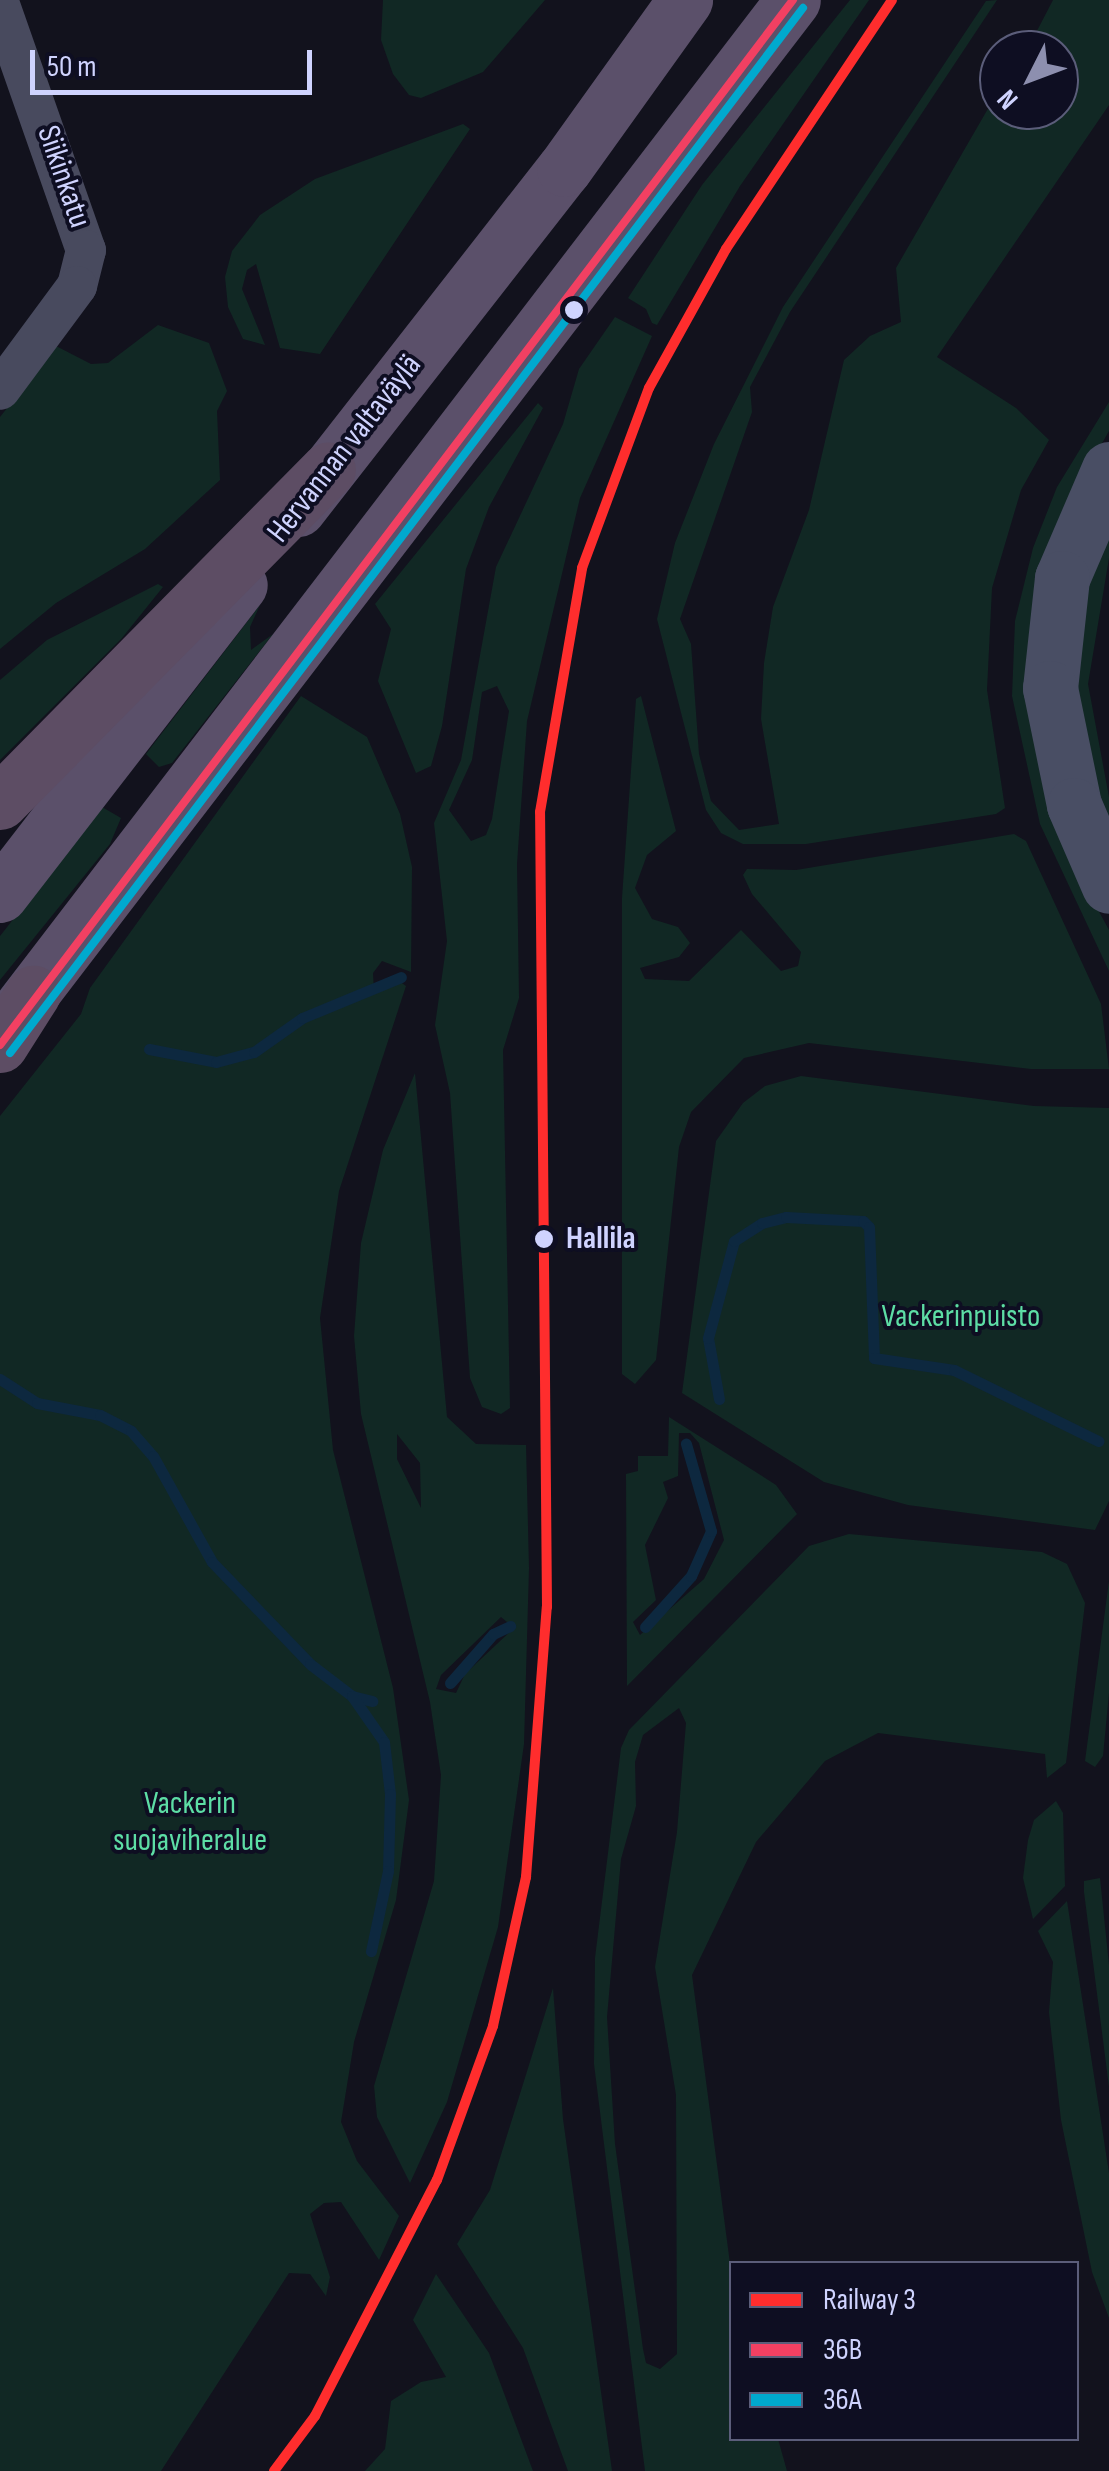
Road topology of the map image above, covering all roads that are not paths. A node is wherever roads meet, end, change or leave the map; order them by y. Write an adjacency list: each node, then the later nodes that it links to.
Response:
1 (685, 0): 6 (highway, Hervannan valtaväylä)
2 (794, 0): 10 (highway)
3 (0, 5): 4 (street, Siikinkatu)
4 (0, 390)
5 (1109, 469): 8 (main road)
6 (328, 470): 7 (highway); 9 (highway, Hervannan valtaväylä)
7 (0, 802)
8 (1109, 886)
9 (0, 895)
10 (34, 993): 11 (highway); 12 (highway)
11 (0, 1035)
12 (0, 1045)

